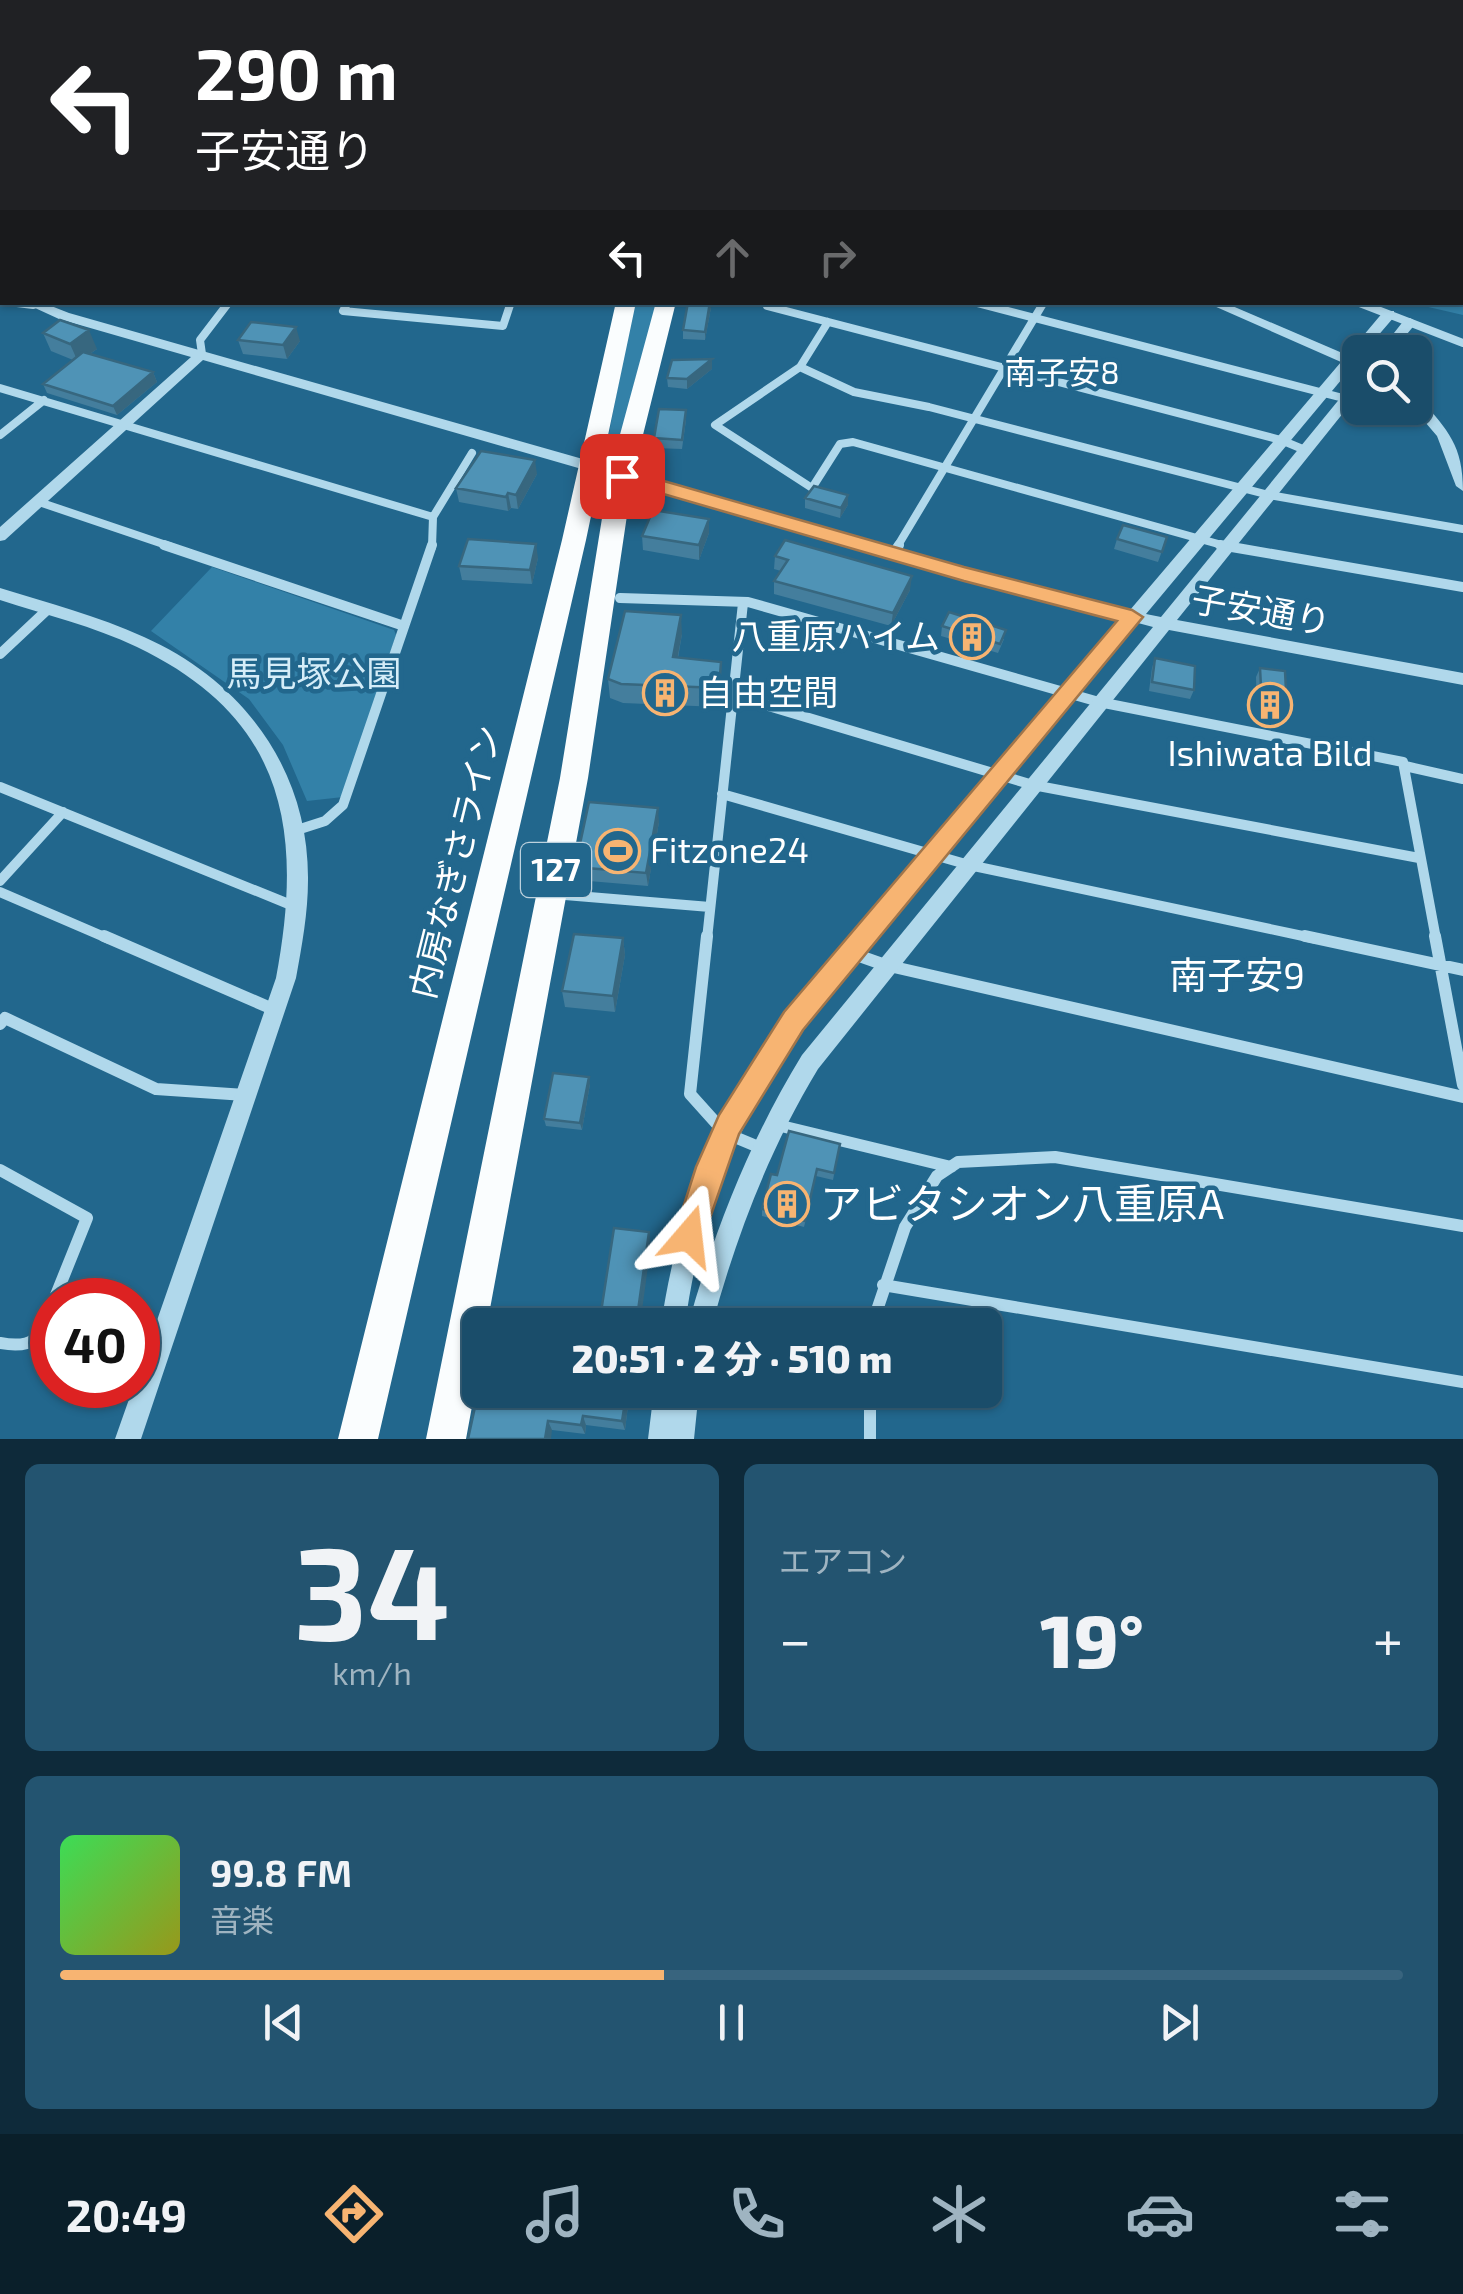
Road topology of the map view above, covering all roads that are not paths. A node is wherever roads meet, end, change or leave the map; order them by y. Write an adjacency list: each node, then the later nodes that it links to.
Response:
1 (34, 305): 19 (street, 子安通り)
2 (227, 305): 19 (street)
3 (346, 305): 4 (street)
4 (510, 305)
5 (625, 305): 37 (highway, 内房なぎさライン / 127)
6 (665, 305): 39 (highway, 127)
7 (766, 305): 14 (street)
8 (984, 305): 13 (street)
9 (1042, 305): 13 (street)
10 (1218, 305): 20 (street)
11 (1365, 305): 12 (street)
12 (1389, 314): 15 (street); 16 (street)
13 (1034, 318): 22 (street); 26 (street)
14 (828, 322): 21 (street); 22 (street)
15 (1410, 322): 17 (street); 18 (street)
16 (1374, 335)
17 (1399, 335)
18 (1463, 343)
19 (202, 354): 31 (street); 37 (street, 子安通り)
20 (1342, 357)
21 (800, 367): 29 (street); 38 (street)
22 (1005, 368): 29 (street); 33 (street)
23 (1342, 373): 26 (street)
24 (0, 388): 27 (street)
25 (1342, 391): 26 (street)
26 (1322, 392): 33 (street)
27 (44, 400): 31 (street); 32 (street)
28 (1342, 406): 34 (street)
29 (974, 418): 38 (street); 41 (street)
30 (1432, 419): 36 (street)
31 (124, 425): 43 (street); 44 (street)
32 (0, 436)
33 (1281, 440): 34 (street); 41 (street)
34 (1306, 450): 42 (street)
35 (472, 454): 44 (street)
36 (1459, 457): 40 (street)
37 (588, 467): 39 (street, 子安通り); 106 (highway, 内房なぎさライン / 127)
38 (945, 468): 47 (street); 49 (street)
39 (622, 476): 49 (street, 子安通り); 107 (highway, 127)
40 (1463, 486)
41 (1241, 488): 42 (street); 47 (street)
42 (1269, 495): 45 (street); 48 (street)
43 (39, 502): 46 (street); 57 (street)
44 (432, 517): 57 (street)
45 (1463, 529)
46 (0, 536)
47 (1198, 539): 48 (street); 55 (street)
48 (1226, 547): 50 (street); 56 (street)
49 (893, 554): 55 (street, 子安通り)
50 (1463, 587)
51 (0, 594): 54 (street)
52 (620, 598): 53 (street)
53 (742, 603): 60 (street); 61 (street)
54 (47, 610): 58 (street); 70 (street)
55 (1132, 617): 56 (street, 子安通り); 60 (street)
56 (1164, 624): 59 (street, 子安通り); 62 (street)
57 (404, 626): 70 (street)
58 (0, 654)
59 (1463, 679)
60 (1068, 693): 62 (street); 64 (street)
61 (732, 696): 64 (street); 68 (street)
62 (1099, 702): 63 (street); 66 (street)
63 (1405, 766): 65 (street); 72 (street)
64 (999, 776): 66 (street); 71 (street)
65 (1463, 779)
66 (1033, 785): 72 (street); 73 (street)
67 (0, 787): 69 (street)
68 (722, 794): 71 (street); 77 (street)
69 (62, 812): 74 (street); 78 (street)
70 (297, 830): 78 (street)
71 (933, 854): 73 (street); 79 (street)
72 (1418, 858): 81 (street)
73 (969, 864): 80 (street); 81 (street)
74 (0, 881)
75 (0, 892): 83 (street)
76 (565, 895): 77 (street)
77 (710, 907): 89 (street)
78 (298, 908): 83 (street)
79 (851, 952): 80 (street); 89 (street)
80 (885, 965): 87 (street); 88 (street)
81 (1442, 966): 82 (street); 85 (street)
82 (1463, 970)
83 (275, 1010): 86 (street)
84 (0, 1024): 86 (street)
85 (1463, 1085)
86 (246, 1095): 105 (street)
87 (1463, 1097)
88 (773, 1124): 90 (street); 91 (street)
89 (725, 1132): 90 (street); 96 (street)
90 (760, 1148): 97 (street)
91 (951, 1167): 93 (street); 95 (street)
92 (0, 1170): 94 (street)
93 (1463, 1226)
94 (63, 1278)
95 (883, 1285): 98 (street); 101 (street)
96 (676, 1308)
97 (705, 1308)
98 (877, 1308)
99 (30, 1342): 100 (street)
100 (0, 1343)
101 (1463, 1382)
102 (664, 1408): 108 (street)
103 (685, 1408): 109 (street)
104 (870, 1408): 110 (street)
105 (128, 1439)
106 (358, 1439)
107 (446, 1439)
108 (661, 1439)
109 (681, 1439)
110 (870, 1439)

